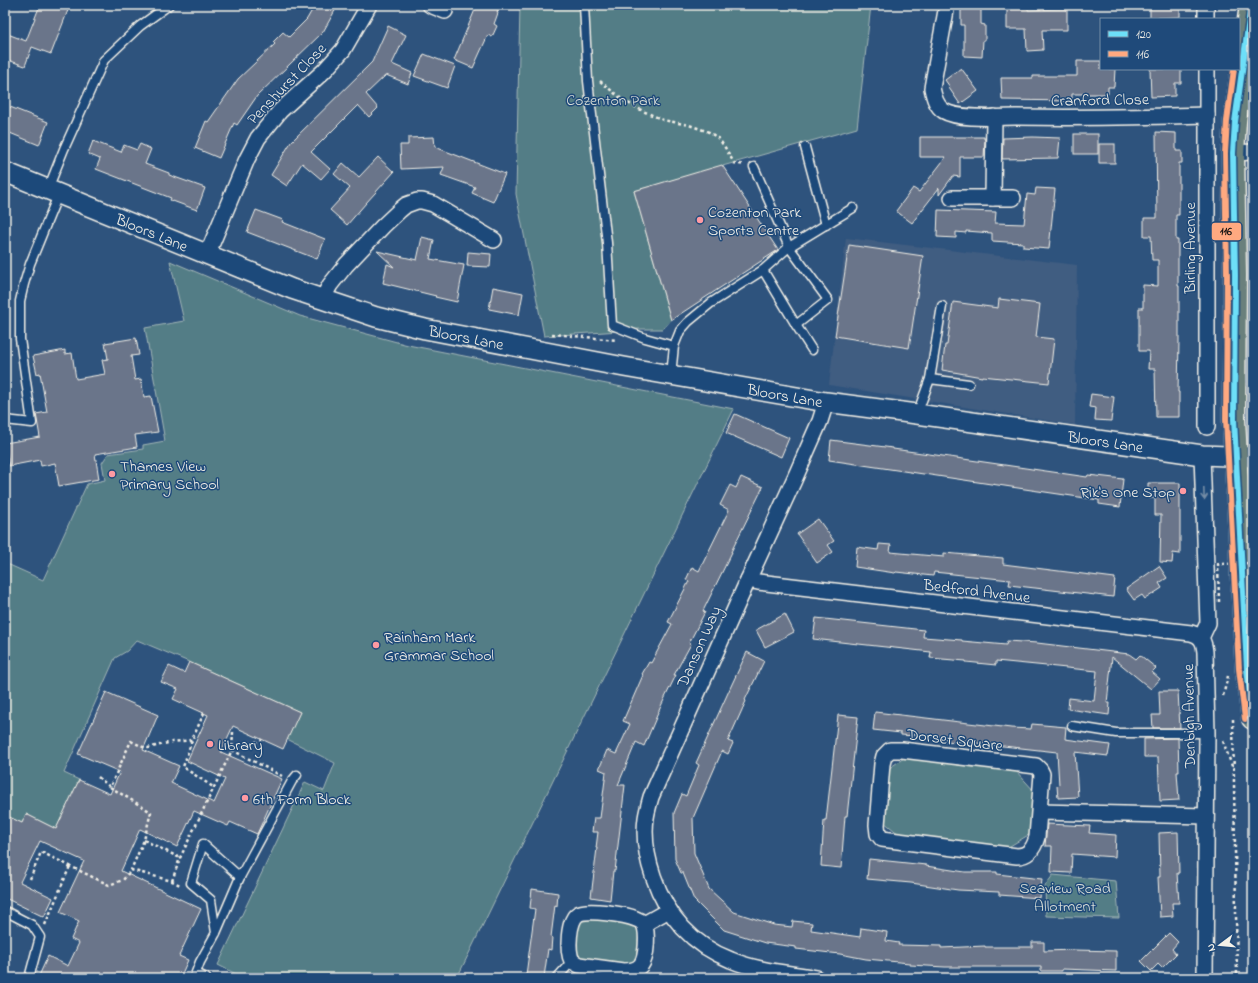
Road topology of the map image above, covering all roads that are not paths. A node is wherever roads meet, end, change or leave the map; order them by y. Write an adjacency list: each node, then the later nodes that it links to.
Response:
1 (169, 5): 18 (lane)
2 (369, 5): 26 (street, Penshurst Close)
3 (430, 5): 8 (street)
4 (584, 5): 31 (lane)
5 (947, 5): 13 (street, Cranford Close)
6 (1206, 5): 9 (street)
7 (1251, 5): 10 (main road); 15 (main road)
8 (445, 11)
9 (1206, 18)
10 (1253, 28)
11 (1207, 70): 12 (street, Birling Avenue)
12 (1207, 115): 13 (street, Cranford Close); 39 (street, Birling Avenue)
13 (994, 117): 20 (street)
14 (805, 147): 23 (lane)
15 (1243, 153): 41 (main road)
16 (754, 166): 25 (lane)
17 (5, 172): 18 (street, Bloors Lane)
18 (53, 192): 26 (street, Bloors Lane); 38 (lane)
19 (952, 198): 20 (street)
20 (992, 198): 21 (street)
21 (1012, 198)
22 (853, 208): 23 (lane)
23 (826, 225): 25 (lane)
24 (494, 240): 28 (street)
25 (789, 247): 27 (lane); 30 (lane)
26 (207, 255): 28 (street, Bloors Lane)
27 (763, 270): 30 (lane); 31 (lane)
28 (322, 300): 33 (street, Bloors Lane)
29 (942, 306): 34 (lane)
30 (796, 325): 32 (lane)
31 (674, 346): 33 (lane)
32 (812, 350)
33 (671, 375): 36 (street, Bloors Lane)
34 (930, 379): 35 (lane); 37 (lane)
35 (969, 384)
36 (826, 402): 37 (street, Bloors Lane); 42 (street, Danson Way)
37 (917, 414): 40 (street, Bloors Lane)
38 (5, 420)
39 (1207, 427)
40 (1202, 455): 41 (street, Bloors Lane); 43 (street, one-way to 43)
41 (1244, 457): 44 (main road)
42 (748, 580): 43 (street, Bedford Avenue); 51 (street, Danson Way)
43 (1201, 638): 46 (street, Denbigh Avenue)
44 (1253, 718)
45 (1072, 726): 46 (lane)
46 (1207, 733): 49 (street, Denbigh Avenue)
47 (294, 778): 50 (lane)
48 (1040, 812): 48 (street, Dorset Square); 49 (street)
49 (1206, 816): 61 (street, Denbigh Avenue)
50 (240, 877): 54 (lane); 54 (lane)
51 (669, 910): 53 (street); 60 (street, Danson Way)
52 (5, 911): 57 (lane)
53 (644, 924): 55 (street); 55 (street)
54 (216, 934): 56 (lane)
55 (572, 961): 59 (lane)
56 (195, 976): 58 (lane)
57 (29, 978)
58 (206, 978)
59 (557, 978)
60 (817, 978)
61 (1205, 978)

